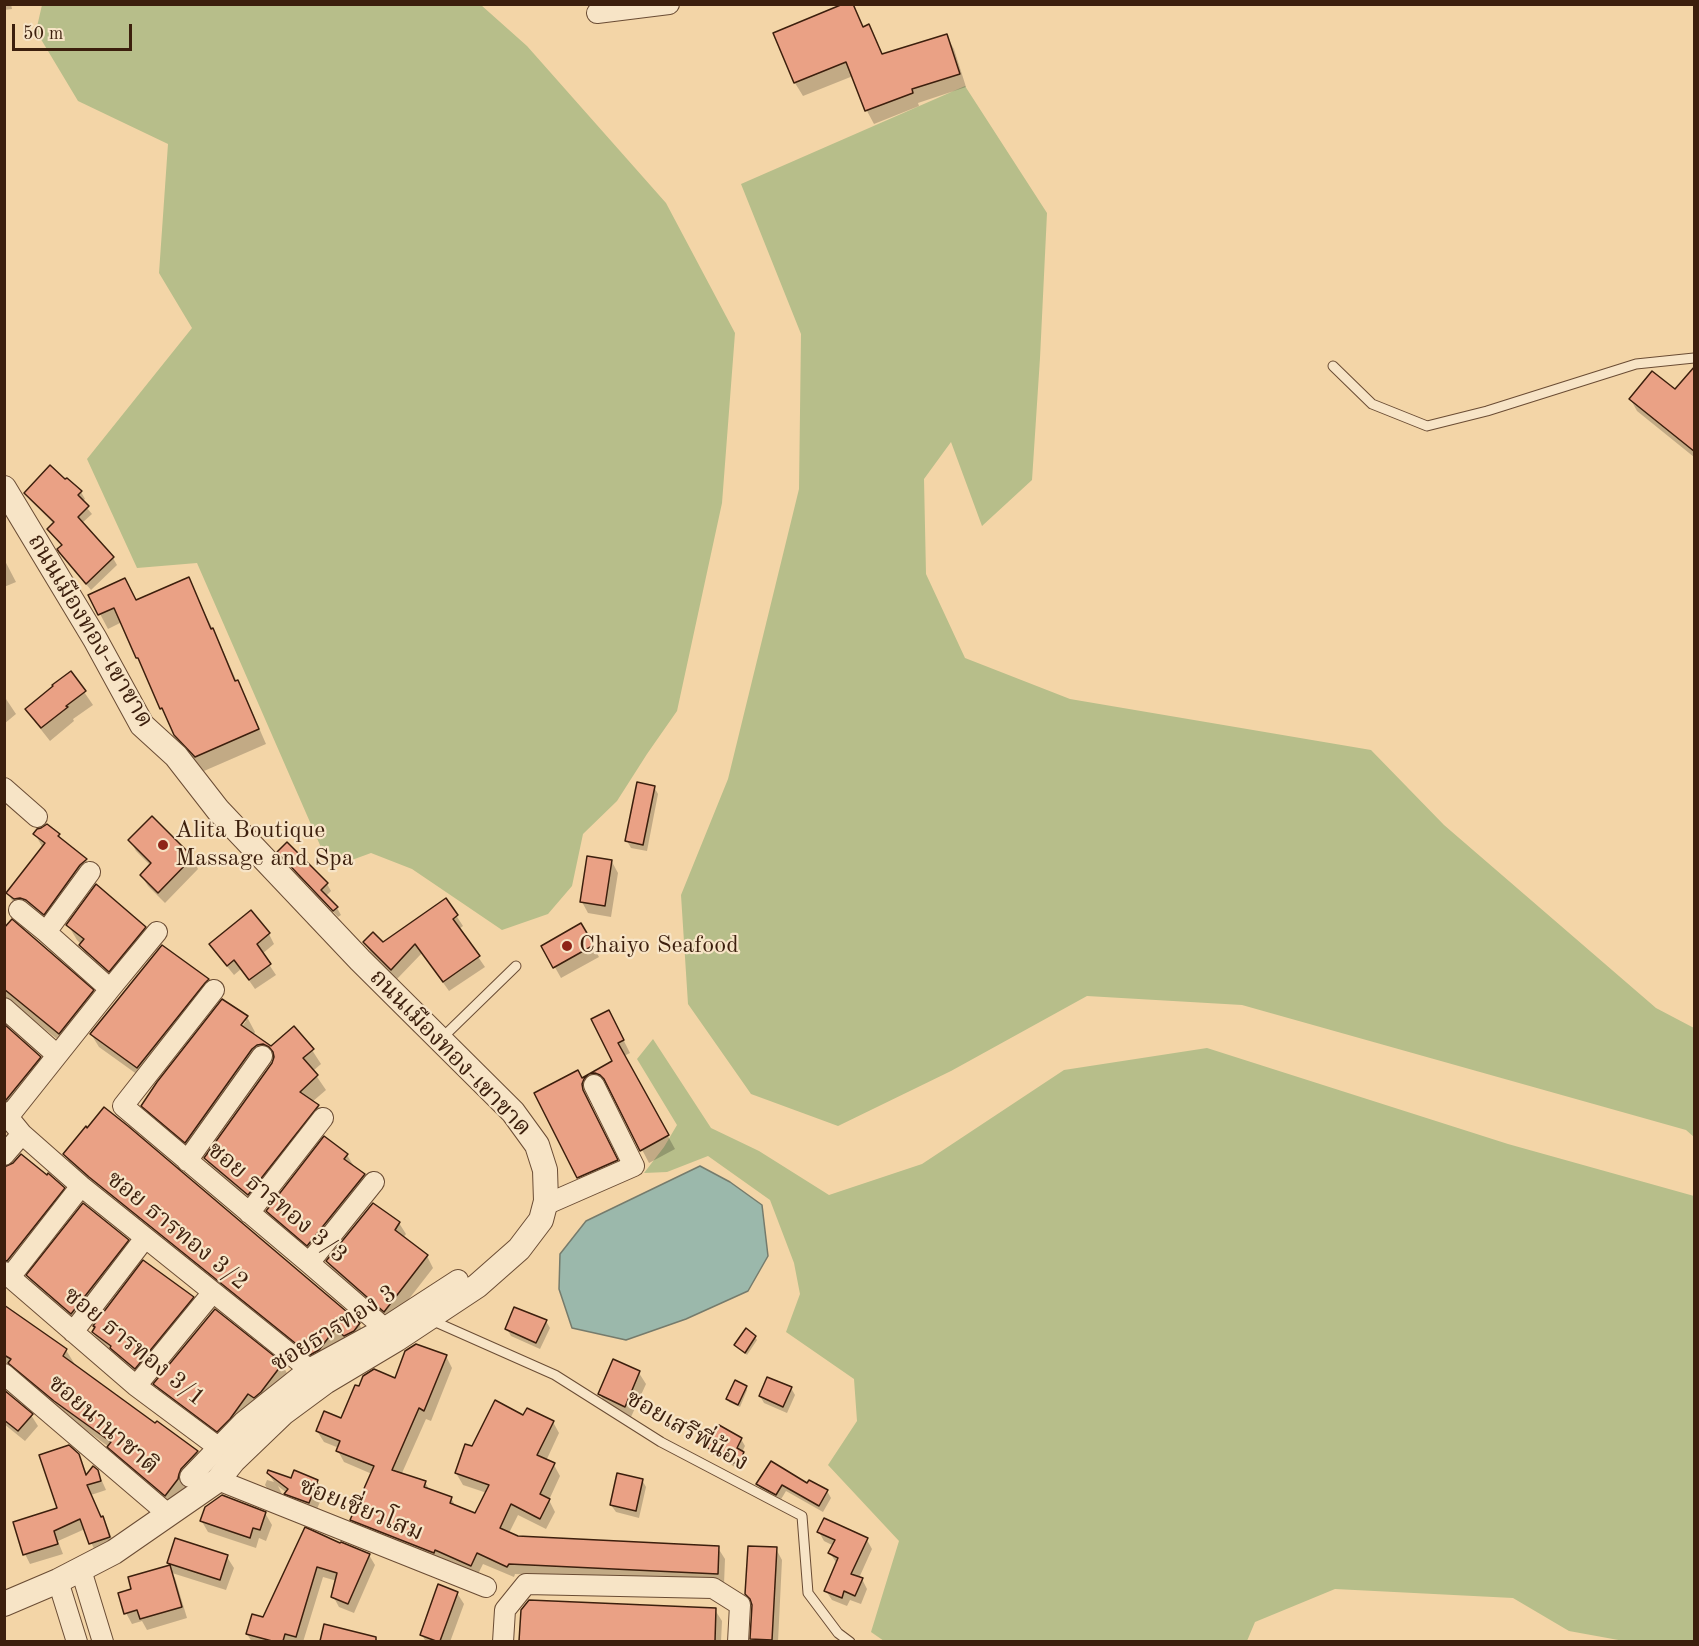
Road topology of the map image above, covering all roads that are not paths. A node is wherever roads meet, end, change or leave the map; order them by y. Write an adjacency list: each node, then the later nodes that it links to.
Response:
1 (669, 4): 2 (street)
2 (597, 13)
3 (1695, 358): 4 (lane)
4 (1333, 366)
5 (4, 488): 16 (street, ถนนเมืองทอง-เขาขาด)
6 (4, 788): 7 (street)
7 (37, 817)
8 (90, 872): 10 (street)
9 (19, 910): 10 (street)
10 (46, 932): 13 (street)
11 (157, 932): 13 (street)
12 (516, 966): 16 (lane)
13 (110, 988): 17 (street)
14 (214, 990): 24 (street, ซอย ธารทอง 3/3)
15 (4, 1008): 17 (street)
16 (440, 1040): 27 (street, ถนนเมืองทอง-เขาขาด)
17 (57, 1055): 20 (street)
18 (262, 1056): 24 (street)
19 (594, 1085): 27 (street)
20 (7, 1114): 22 (street, ซอย ธารทอง 3/2)
21 (323, 1118): 28 (street)
22 (22, 1134): 23 (street); 26 (street, ซอย ธารทอง 3/2)
23 (4, 1155)
24 (187, 1161): 28 (street, ซอย ธารทอง 3/3)
25 (374, 1182): 30 (street)
26 (81, 1186): 29 (street, ซอย ธารทอง 3/2); 31 (street)
27 (544, 1205): 34 (street, ถนนเมืองทอง-เขาขาด)
28 (249, 1213): 30 (street, ซอย ธารทอง 3/3)
29 (145, 1238): 33 (street, ซอย ธารทอง 3/2); 35 (street)
30 (309, 1263): 36 (street, ซอย ธารทอง 3/3)
31 (7, 1274): 35 (street, ซอย ธารทอง 3/1)
32 (458, 1280): 36 (street, ซอยธารทอง 3)
33 (213, 1292): 38 (street, ซอย ธารทอง 3/2); 39 (street)
34 (426, 1318): 36 (street, ถนนเมืองทอง-เขาขาด); 52 (lane, ซอยเสรีพี่น้อง)
35 (73, 1332): 39 (street, ซอย ธารทอง 3/1)
36 (390, 1333): 38 (street, ถนนเมืองทอง-เขาขาด)
37 (4, 1374): 43 (street, ซอยนานาชาติ)
38 (317, 1376): 40 (street, ถนนเมืองทอง-เขาขาด)
39 (136, 1386): 40 (street, ซอย ธารทอง 3/1)
40 (227, 1454): 41 (street); 42 (street, ถนนเมืองทอง-เขาขาด)
41 (190, 1477)
42 (218, 1480): 43 (street, ถนนเมืองทอง-เขาขาด); 46 (street, ซอยเชี่ยวโสม)
43 (169, 1515): 44 (street, ถนนเมืองทอง-เขาขาด)
44 (81, 1570): 45 (street, ถนนเมืองทอง-เขาขาด); 49 (street)
45 (58, 1581): 47 (street, ถนนเมืองทอง-เขาขาด); 48 (street)
46 (486, 1587)
47 (4, 1604)
48 (77, 1641)
49 (103, 1641)
50 (503, 1641): 51 (street)
51 (738, 1641)
52 (850, 1641)

